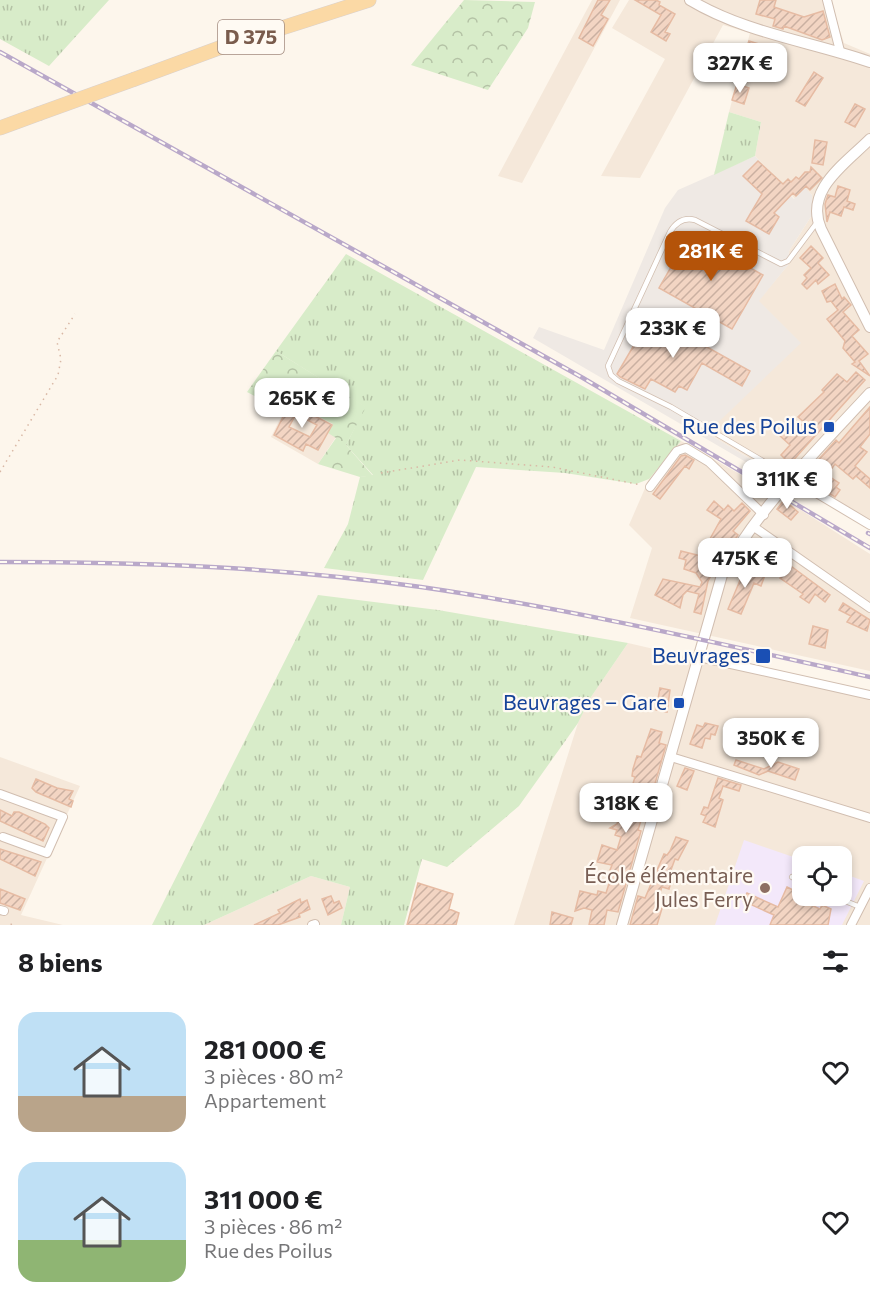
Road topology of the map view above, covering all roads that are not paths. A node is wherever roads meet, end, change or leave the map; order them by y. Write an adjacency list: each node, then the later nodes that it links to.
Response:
1 (369, 0): 8 (main road, D 375, bridge)
2 (690, 0): 4 (street)
3 (827, 0): 4 (street)
4 (840, 51): 5 (street)
5 (856, 57): 6 (street); 7 (street)
6 (870, 62)
7 (870, 68)
8 (0, 128)
9 (870, 140): 10 (street)
10 (818, 221): 11 (street); 13 (lane)
11 (870, 327)
12 (870, 393): 13 (street)
13 (792, 478): 15 (street); 16 (street)
14 (650, 487): 15 (street)
15 (764, 515): 17 (street)
16 (870, 525)
17 (754, 527): 18 (street); 19 (street)
18 (870, 608)
19 (699, 657): 20 (street); 21 (street)
20 (870, 695)
21 (671, 757): 23 (street); 29 (street)
22 (0, 794): 24 (street)
23 (870, 818)
24 (3, 837)
25 (870, 888): 27 (street)
26 (852, 904): 27 (lane)
27 (860, 908): 28 (street); 30 (street)
28 (869, 912)
29 (622, 925)
30 (851, 925)

